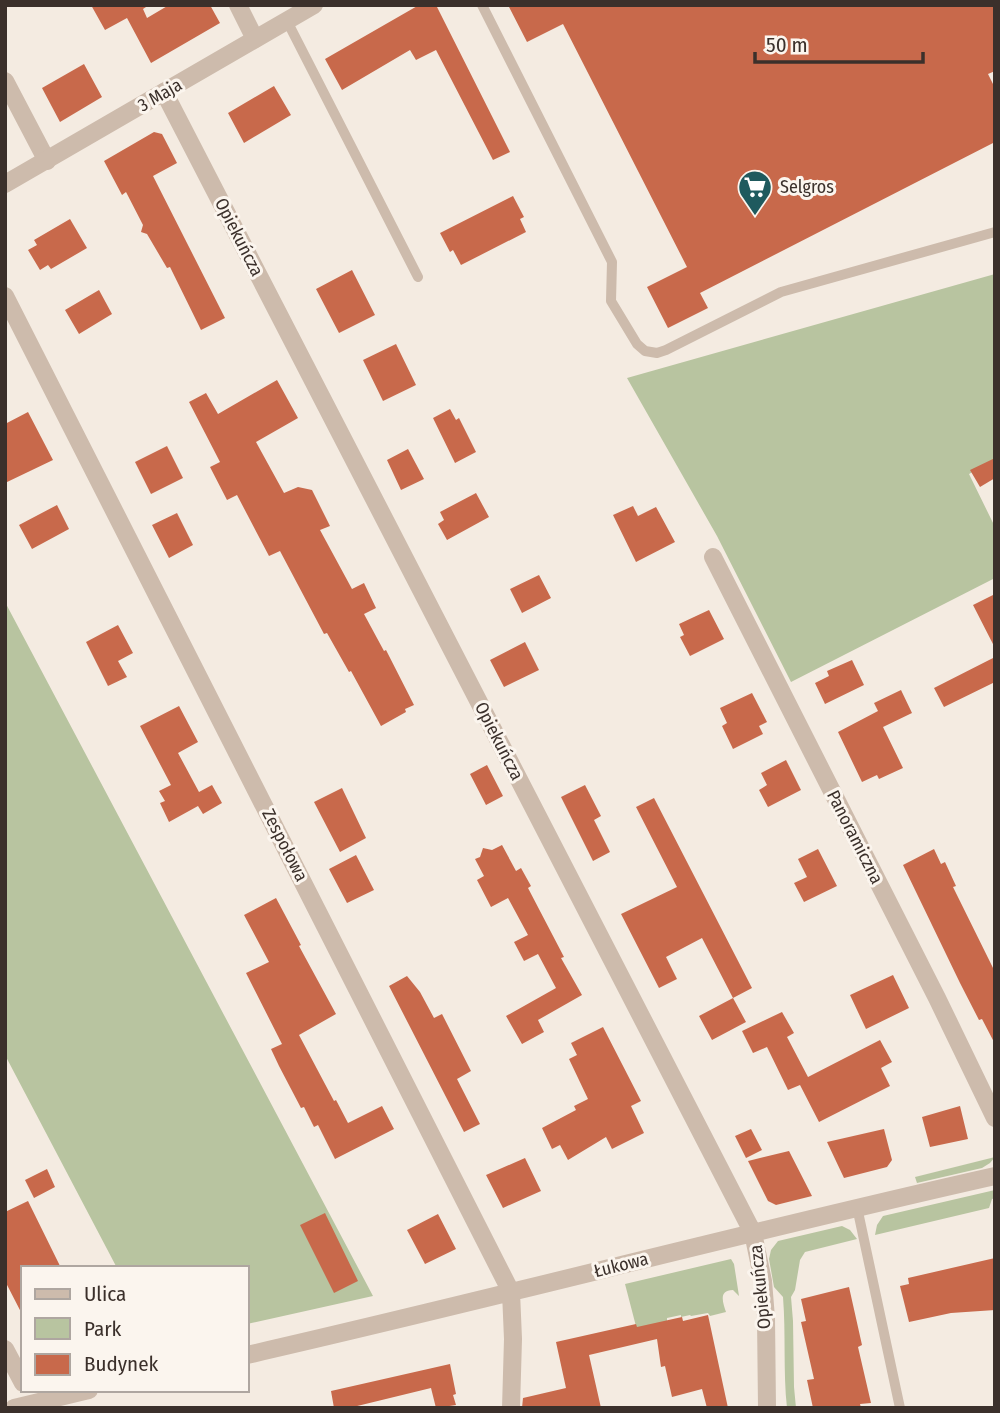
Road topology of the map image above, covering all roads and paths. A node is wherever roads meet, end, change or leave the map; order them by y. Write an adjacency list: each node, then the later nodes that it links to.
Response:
1 (238, 5): 5 (street)
2 (314, 5): 4 (street, 3 Maja)
3 (482, 5): 10 (lane)
4 (287, 21): 5 (street, 3 Maja); 11 (lane)
5 (255, 39): 7 (street, 3 Maja)
6 (5, 81): 8 (street)
7 (164, 92): 8 (street, 3 Maja); 17 (street, Opiekuńcza)
8 (47, 161): 9 (street, 3 Maja)
9 (5, 184)
10 (995, 232)
11 (418, 278)
12 (5, 296): 18 (street, Zespołowa)
13 (713, 557): 14 (street, Panoramiczna)
14 (995, 1118)
15 (995, 1176): 16 (street, Łukowa)
16 (856, 1207): 17 (street, Łukowa); 27 (lane)
17 (753, 1233): 18 (street, Łukowa); 26 (street, Opiekuńcza)
18 (512, 1292): 20 (street, Łukowa); 25 (street, Zespołowa)
19 (5, 1349): 21 (street)
20 (248, 1354)
21 (21, 1379)
22 (78, 1392): 23 (street)
23 (32, 1400): 24 (street)
24 (14, 1408)
25 (510, 1408)
26 (767, 1408)
27 (900, 1408)

